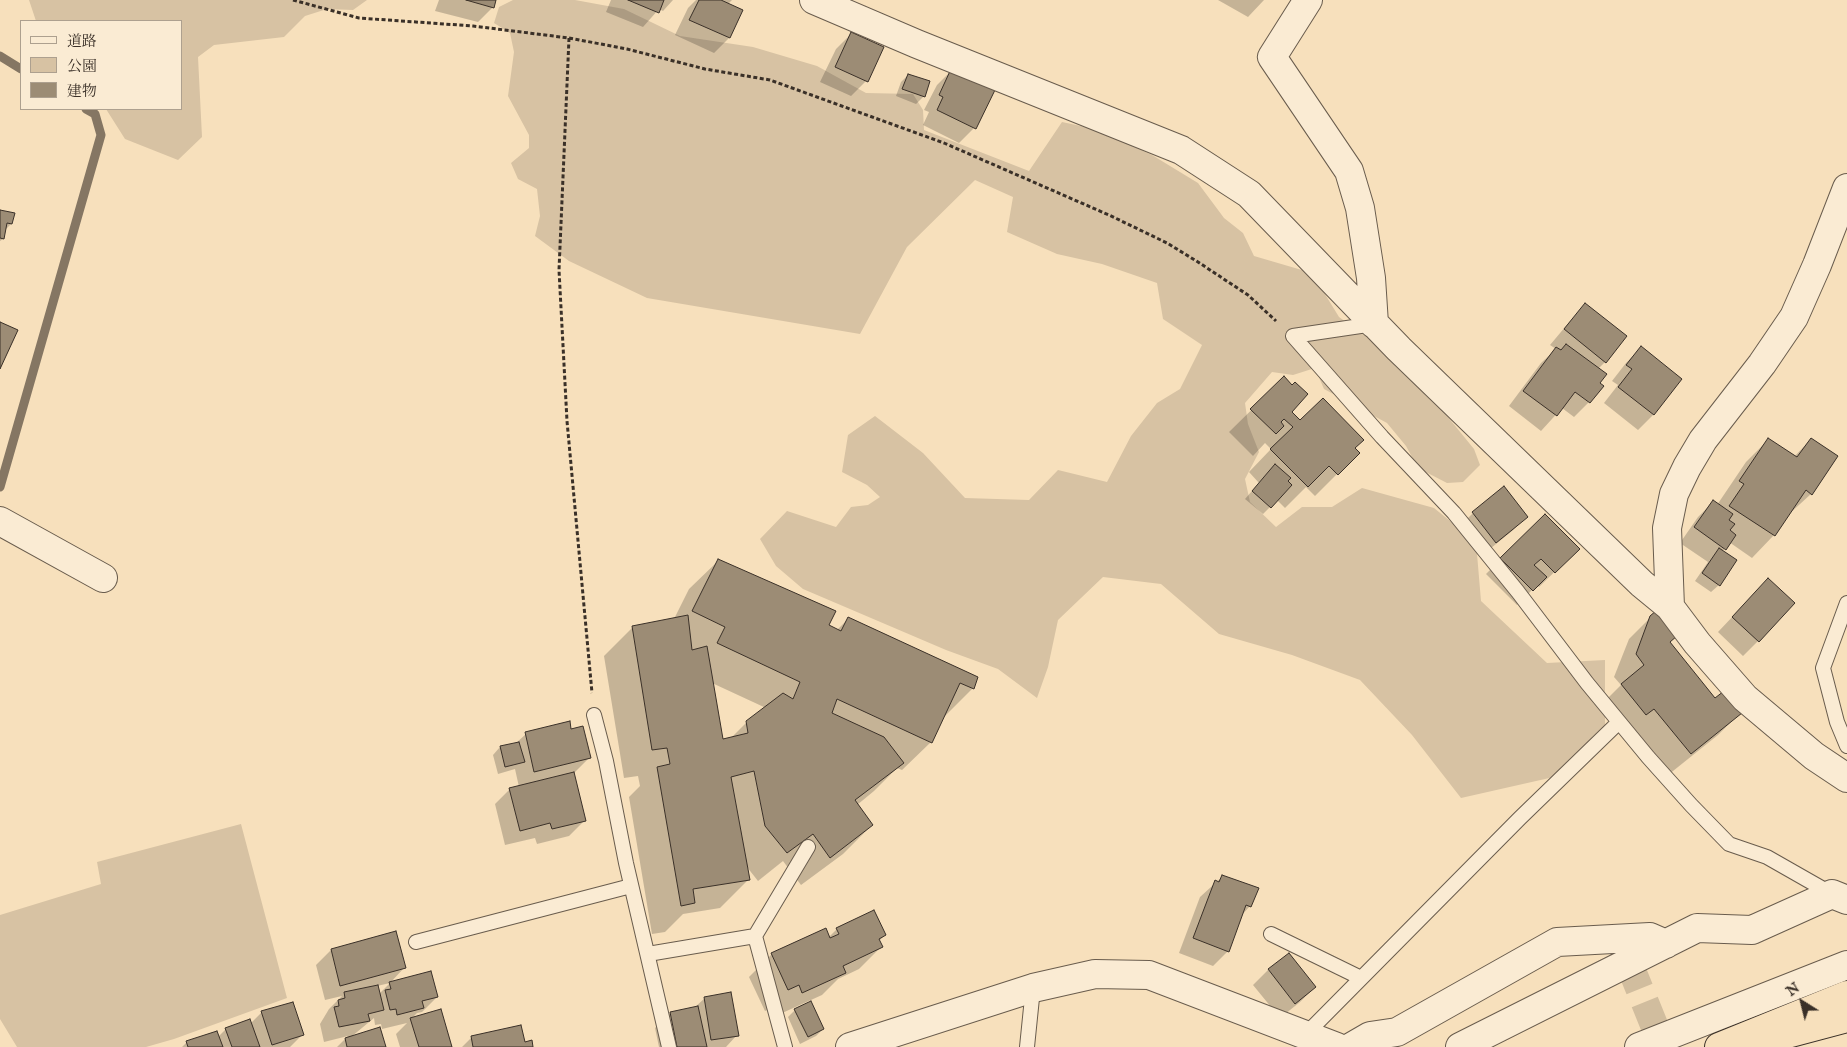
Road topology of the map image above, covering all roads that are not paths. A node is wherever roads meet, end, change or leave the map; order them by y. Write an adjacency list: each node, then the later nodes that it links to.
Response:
1 (814, 0): 4 (street)
2 (1308, 0): 4 (street)
3 (1847, 188): 8 (street)
4 (1374, 324): 8 (street); 10 (lane)
5 (1, 524): 6 (street)
6 (103, 578)
7 (1847, 603): 11 (lane)
8 (1670, 607): 12 (street)
9 (594, 715): 14 (lane)
10 (1619, 722): 15 (lane); 22 (lane)
11 (1847, 746)
12 (1847, 778)
13 (808, 847): 17 (lane)
14 (632, 886): 18 (lane); 20 (lane)
15 (1840, 897): 19 (street)
16 (1271, 934): 22 (lane)
17 (755, 936): 20 (lane); 28 (lane)
18 (416, 942)
19 (1666, 944): 32 (street); 33 (street)
20 (648, 954): 27 (lane)
21 (1847, 965): 34 (street)
22 (1361, 978): 26 (lane)
23 (1033, 988): 26 (street); 29 (street); 30 (lane)
24 (1847, 994): 35 (highway)
25 (1847, 1019): 36 (highway); 37 (highway)
26 (1306, 1035): 31 (street)
27 (669, 1047)
28 (785, 1047)
29 (850, 1047)
30 (1027, 1047)
31 (1337, 1047)
32 (1351, 1047)
33 (1460, 1047)
34 (1639, 1047)
35 (1719, 1047)
36 (1738, 1047)
37 (1782, 1047)

